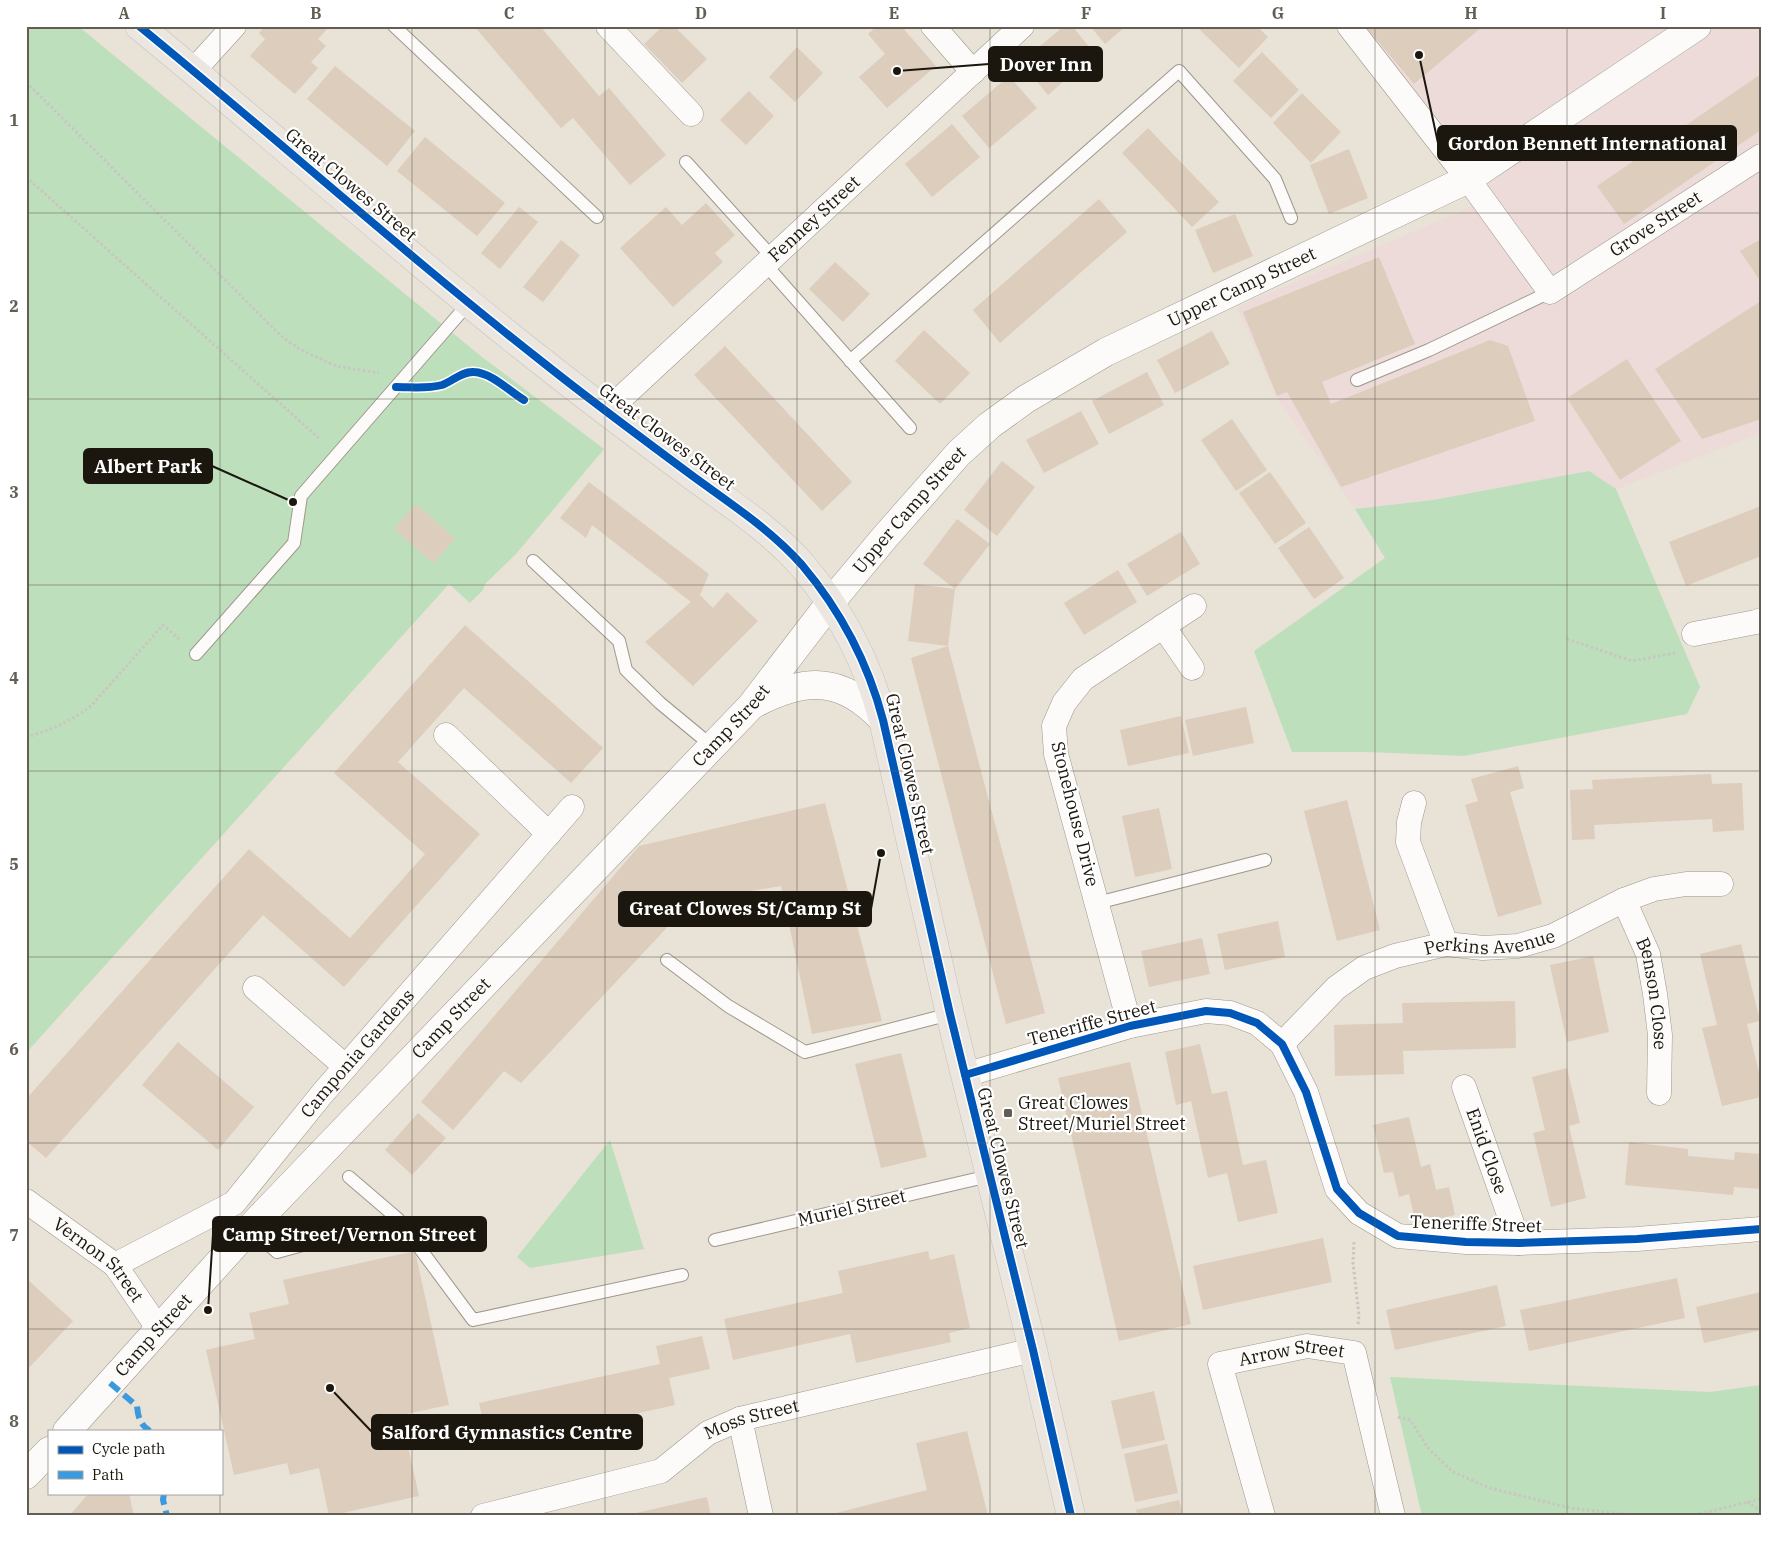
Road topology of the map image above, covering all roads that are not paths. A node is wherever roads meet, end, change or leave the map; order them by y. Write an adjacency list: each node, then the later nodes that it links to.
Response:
1 (139, 26): 9 (main road, Great Clowes Street)
2 (234, 26): 9 (street)
3 (394, 26): 15 (lane)
4 (608, 26): 11 (street)
5 (933, 26): 10 (street)
6 (1022, 26): 10 (street, Fenney Street)
7 (1349, 26): 14 (street)
8 (1697, 26): 14 (main road, Upper Camp Street)
9 (194, 70): 19 (main road, Great Clowes Street)
10 (973, 72): 17 (street, Fenney Street)
11 (691, 114)
12 (1761, 156): 18 (street, Grove Street)
13 (686, 162): 17 (lane)
14 (1468, 179): 18 (street); 25 (main road, Upper Camp Street)
15 (597, 217)
16 (1291, 218): 20 (lane)
17 (768, 261): 20 (lane); 22 (street, Fenney Street)
18 (1550, 292): 21 (lane)
19 (468, 304): 22 (main road, Great Clowes Street); 30 (lane)
20 (850, 361): 23 (lane)
21 (1357, 380)
22 (606, 412): 25 (main road, Great Clowes Street)
23 (910, 428)
24 (533, 561): 35 (lane)
25 (830, 603): 32 (main road, Camp Street); 33 (main road, Great Clowes Street)
26 (1194, 606): 28 (street, Stonehouse Drive)
27 (1761, 620): 29 (street)
28 (1163, 626): 31 (street); 42 (street, Stonehouse Drive)
29 (1694, 634)
30 (196, 654)
31 (1192, 668)
32 (751, 706): 33 (main road); 35 (main road, Camp Street)
33 (883, 720): 46 (main road, Great Clowes Street)
34 (446, 735): 38 (street)
35 (712, 746): 57 (main road, Camp Street)
36 (1414, 803): 43 (street)
37 (572, 807): 38 (street, Camponia Gardens)
38 (549, 834): 49 (street, Camponia Gardens)
39 (1265, 860): 42 (lane)
40 (1721, 884): 41 (street, Perkins Avenue)
41 (1624, 900): 43 (street, Perkins Avenue); 52 (street, Benson Close)
42 (1097, 903): 47 (street, Stonehouse Drive)
43 (1446, 944): 48 (street, Perkins Avenue)
44 (667, 960): 46 (lane)
45 (255, 988): 49 (street)
46 (950, 1014): 50 (main road, Great Clowes Street)
47 (1130, 1026): 48 (street, Teneriffe Street); 50 (street, Teneriffe Street)
48 (1282, 1044): 60 (street, Teneriffe Street)
49 (346, 1067): 61 (street, Camponia Gardens)
50 (965, 1074): 53 (main road, Great Clowes Street)
51 (1464, 1087): 60 (street, Enid Close)
52 (1659, 1092)
53 (989, 1176): 59 (lane, Muriel Street); 64 (main road, Great Clowes Street)
54 (349, 1177): 56 (lane)
55 (26, 1201): 61 (street, Vernon Street)
56 (398, 1219): 57 (lane); 62 (lane)
57 (250, 1228): 63 (main road, Camp Street)
58 (1761, 1230): 60 (street, Teneriffe Street)
59 (715, 1240)
60 (1519, 1243)
61 (115, 1265): 63 (street, Vernon Street)
62 (682, 1275)
63 (158, 1328): 66 (main road, Camp Street)
64 (1032, 1350): 65 (street, Moss Street); 71 (main road, Great Clowes Street)
65 (740, 1419): 69 (street, Moss Street); 70 (street)
66 (68, 1430)
67 (48, 1451): 68 (main road)
68 (26, 1475)
69 (485, 1516)
70 (761, 1516)
71 (1071, 1516)
72 (1263, 1516): 73 (street, Arrow Street)
73 (1393, 1516)

